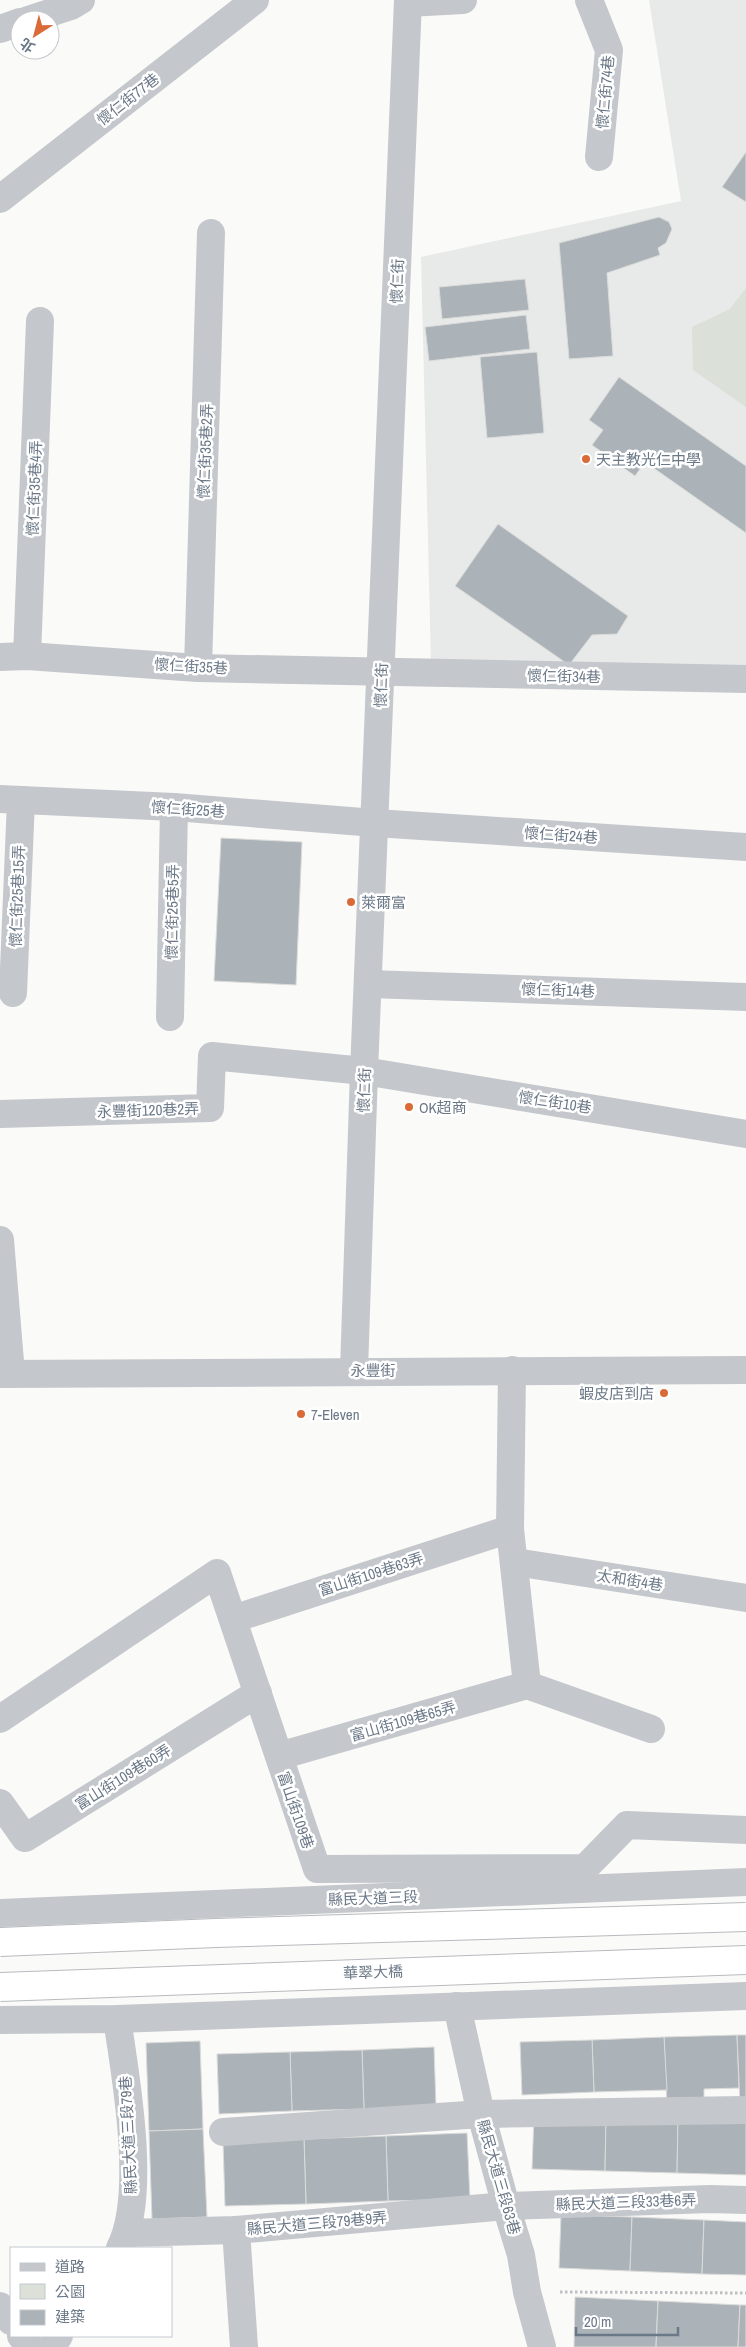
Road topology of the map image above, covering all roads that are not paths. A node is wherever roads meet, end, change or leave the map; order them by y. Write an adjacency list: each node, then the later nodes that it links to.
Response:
1 (81, 0): 6 (street)
2 (255, 0): 8 (street, 懷仁街77巷)
3 (463, 0): 5 (street)
4 (589, 0): 7 (street, 懷仁街74巷)
5 (408, 1): 14 (street, 懷仁街)
6 (59, 10)
7 (599, 157)
8 (0, 199)
9 (211, 233): 13 (street, 懷仁街35巷2弄)
10 (40, 321): 11 (street, 懷仁街35巷4弄)
11 (27, 656): 12 (street, 懷仁街35巷); 13 (street, 懷仁街35巷)
12 (0, 657)
13 (198, 668): 14 (street, 懷仁街35巷)
14 (381, 673): 15 (street, 懷仁街34巷); 18 (street, 懷仁街)
15 (746, 679)
16 (10, 799): 17 (street, 懷仁街25巷); 21 (street, 懷仁街25巷15弄)
17 (174, 807): 18 (street, 懷仁街25巷); 23 (street, 懷仁街25巷5弄)
18 (375, 823): 19 (street, 懷仁街24巷); 20 (street, 懷仁街)
19 (746, 847)
20 (369, 984): 22 (street, 懷仁街14巷); 24 (street, 懷仁街)
21 (13, 993)
22 (746, 997)
23 (170, 1017)
24 (364, 1071): 25 (street, 永豐街120巷2弄); 26 (street, 懷仁街10巷); 30 (street, 懷仁街)
25 (0, 1114)
26 (746, 1134)
27 (0, 1240): 31 (street)
28 (512, 1370): 29 (street, 永豐街); 30 (street, 永豐街); 32 (street)
29 (746, 1370)
30 (354, 1371): 31 (street, 永豐街)
31 (5, 1374)
32 (510, 1529): 33 (street); 35 (street, 富山街109巷63弄)
33 (515, 1562): 34 (street, 太和街4巷); 36 (street)
34 (746, 1598)
35 (233, 1619): 37 (street, 富山街109巷); 38 (street, 富山街109巷)
36 (526, 1685): 39 (street); 40 (street, 富山街109巷65弄)
37 (258, 1694): 40 (street, 富山街109巷); 41 (street, 富山街109巷60弄)
38 (0, 1719)
39 (651, 1729)
40 (279, 1756): 42 (street, 富山街109巷)
41 (0, 1803)
42 (746, 1830)
43 (746, 1882): 44 (street, 縣民大道三段)
44 (0, 1913)
45 (746, 1917): 46 (highway, bridge)
46 (0, 1942)
47 (746, 1960): 48 (highway, 華翠大橋, bridge)
48 (0, 1986)
49 (746, 1996): 50 (street)
50 (457, 2006): 51 (street); 54 (street, 縣民大道三段63巷)
51 (117, 2019): 52 (street); 59 (street, 縣民大道三段79巷)
52 (0, 2020)
53 (746, 2110): 54 (street)
54 (481, 2114): 55 (street); 57 (street, 縣民大道三段63巷)
55 (223, 2132)
56 (746, 2200): 57 (street, 縣民大道三段33巷6弄)
57 (506, 2206): 58 (street, 縣民大道三段79巷9弄); 63 (street, 縣民大道三段63巷)
58 (236, 2230): 59 (street, 縣民大道三段79巷9弄); 62 (street)
59 (124, 2241)
60 (0, 2306): 61 (street)
61 (10, 2321)
62 (244, 2347)
63 (542, 2347)

